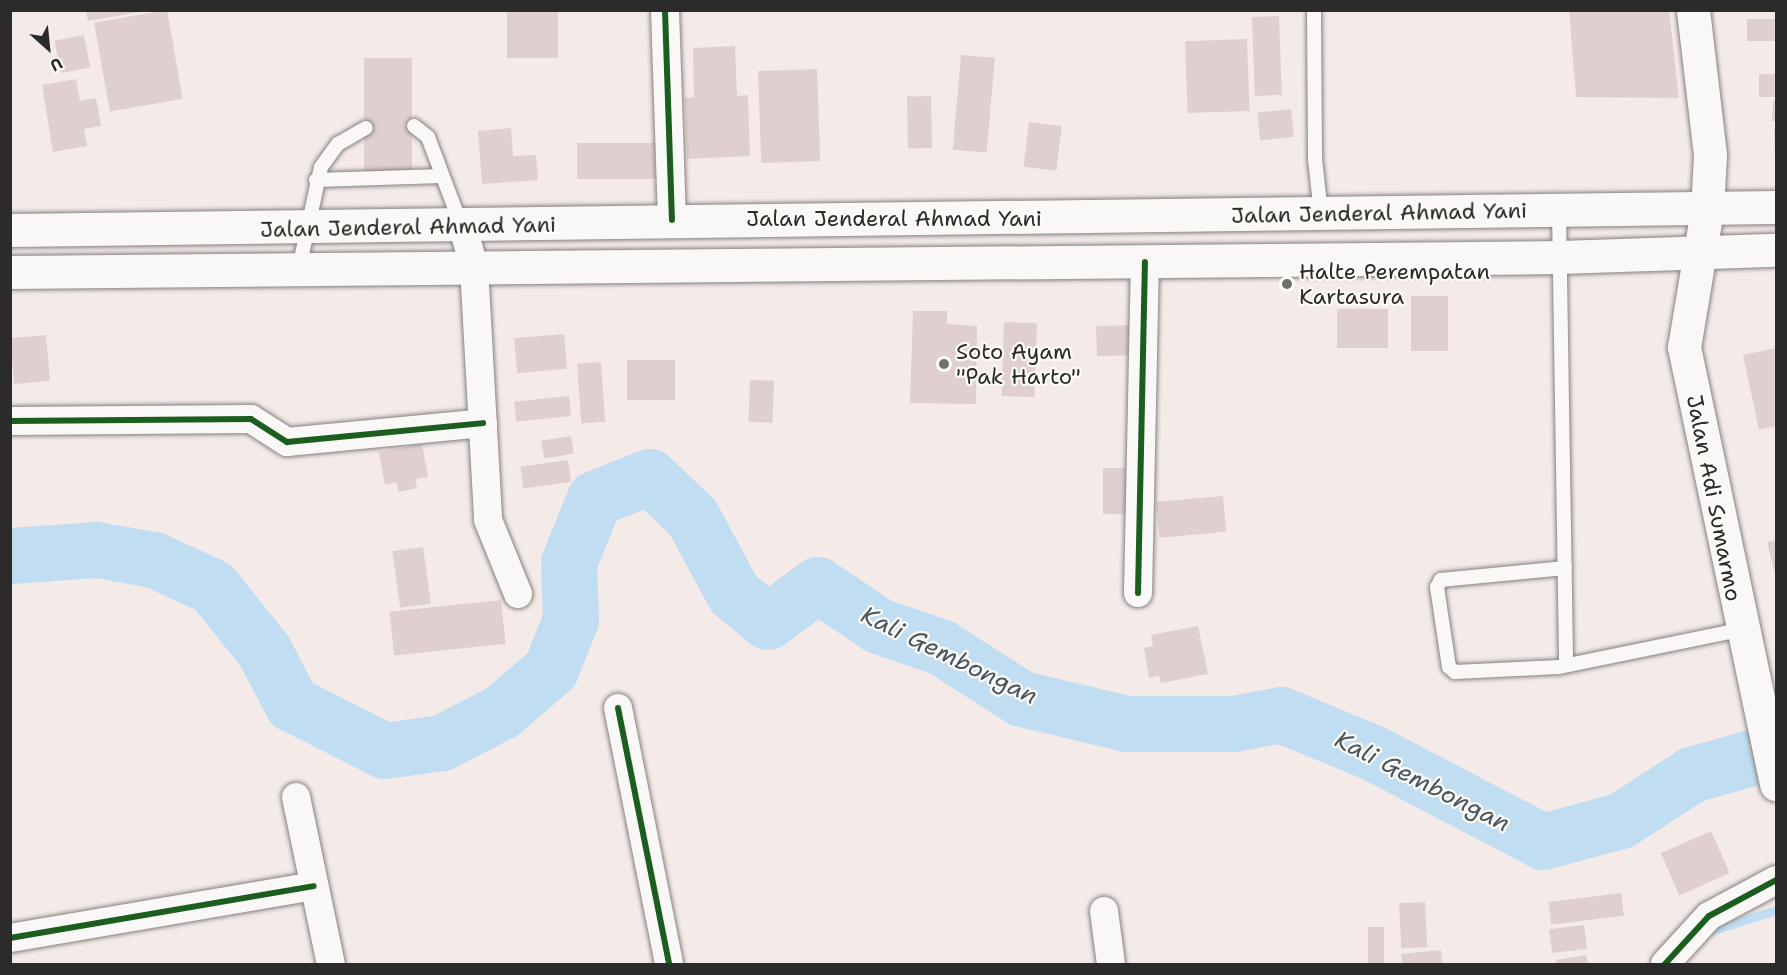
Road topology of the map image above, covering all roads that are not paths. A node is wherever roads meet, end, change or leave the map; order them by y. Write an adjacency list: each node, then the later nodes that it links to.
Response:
1 (665, 10): 13 (street)
2 (1693, 10): 9 (main road, Jalan Adi Sumarmo)
3 (1314, 11): 11 (lane)
4 (414, 126): 6 (lane)
5 (366, 128): 7 (lane)
6 (442, 176): 7 (lane); 14 (lane)
7 (316, 180): 16 (lane)
8 (1776, 207): 9 (main road, Jalan Jenderal Ahmad Yani)
9 (1707, 210): 10 (main road, Jalan Jenderal Ahmad Yani); 18 (main road, Jalan Adi Sumarmo)
10 (1559, 211): 11 (main road, Jalan Jenderal Ahmad Yani); 19 (lane)
11 (1321, 213): 12 (main road, Jalan Jenderal Ahmad Yani)
12 (1019, 218): 13 (main road, Jalan Jenderal Ahmad Yani); 20 (main road)
13 (672, 220): 14 (main road, Jalan Jenderal Ahmad Yani)
14 (463, 227): 16 (main road, Jalan Jenderal Ahmad Yani); 22 (street)
15 (10, 230): 16 (main road, Jalan Jenderal Ahmad Yani)
16 (303, 230): 23 (lane)
17 (1776, 250): 18 (main road, Jalan Jenderal Ahmad Yani)
18 (1700, 252): 19 (main road, Jalan Jenderal Ahmad Yani); 30 (main road, Jalan Adi Sumarmo)
19 (1560, 257): 21 (main road, Jalan Jenderal Ahmad Yani); 27 (lane)
20 (1020, 261): 21 (main road, Jalan Jenderal Ahmad Yani); 22 (main road, Jalan Jenderal Ahmad Yani)
21 (1144, 262): 28 (street)
22 (474, 267): 23 (main road, Jalan Jenderal Ahmad Yani); 26 (street)
23 (299, 268): 24 (main road, Jalan Jenderal Ahmad Yani)
24 (10, 272)
25 (10, 421): 26 (street)
26 (483, 423): 29 (street)
27 (1565, 568): 31 (lane); 31 (lane)
28 (1138, 593)
29 (518, 594)
30 (1740, 630): 31 (lane); 33 (main road, Jalan Adi Sumarmo)
31 (1566, 662)
32 (618, 708): 40 (street)
33 (1776, 784)
34 (296, 797): 36 (street)
35 (1776, 880): 42 (street)
36 (314, 886): 38 (street); 39 (street)
37 (1104, 911): 41 (street)
38 (10, 938)
39 (331, 964)
40 (669, 964)
41 (1112, 964)
42 (1665, 964)

